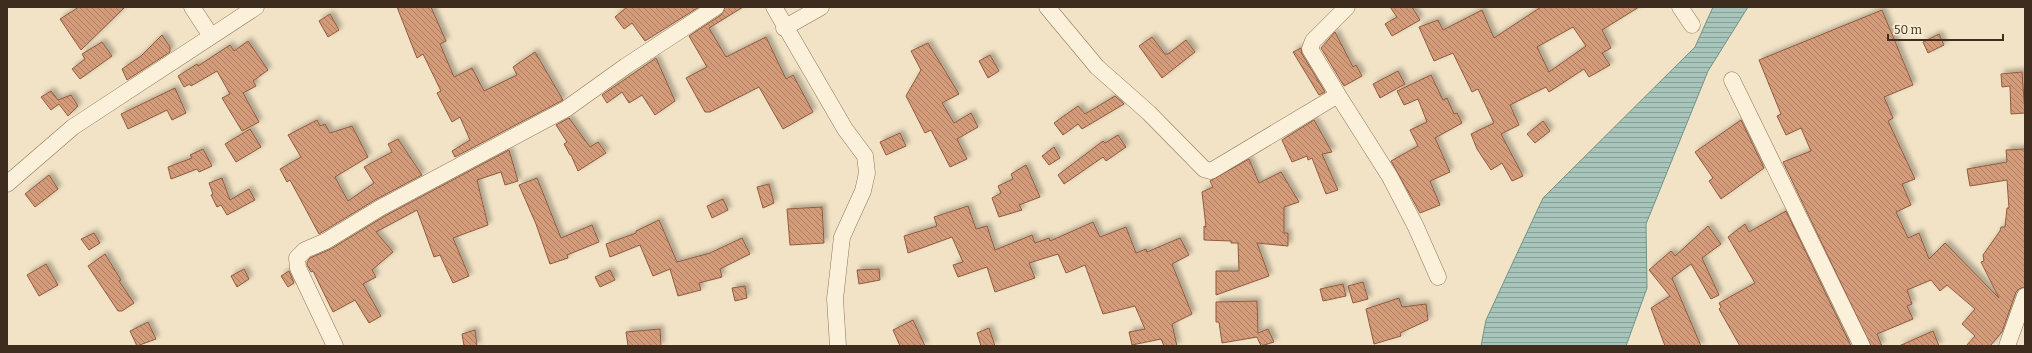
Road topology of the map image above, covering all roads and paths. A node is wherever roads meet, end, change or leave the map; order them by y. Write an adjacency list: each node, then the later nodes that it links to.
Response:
1 (192, 7): 11 (street)
2 (256, 7): 11 (street)
3 (716, 7): 17 (street)
4 (774, 7): 10 (street)
5 (821, 7): 10 (street)
6 (1047, 7): 13 (street)
7 (1347, 7): 13 (street)
8 (1680, 7): 9 (street)
9 (1692, 25)
10 (784, 28): 18 (street)
11 (211, 36): 14 (street)
12 (1732, 80): 19 (street)
13 (1338, 95): 15 (street)
14 (7, 184)
15 (1438, 277)
16 (2025, 296): 20 (street)
17 (335, 346)
18 (838, 346)
19 (1862, 346)
20 (2008, 346)

